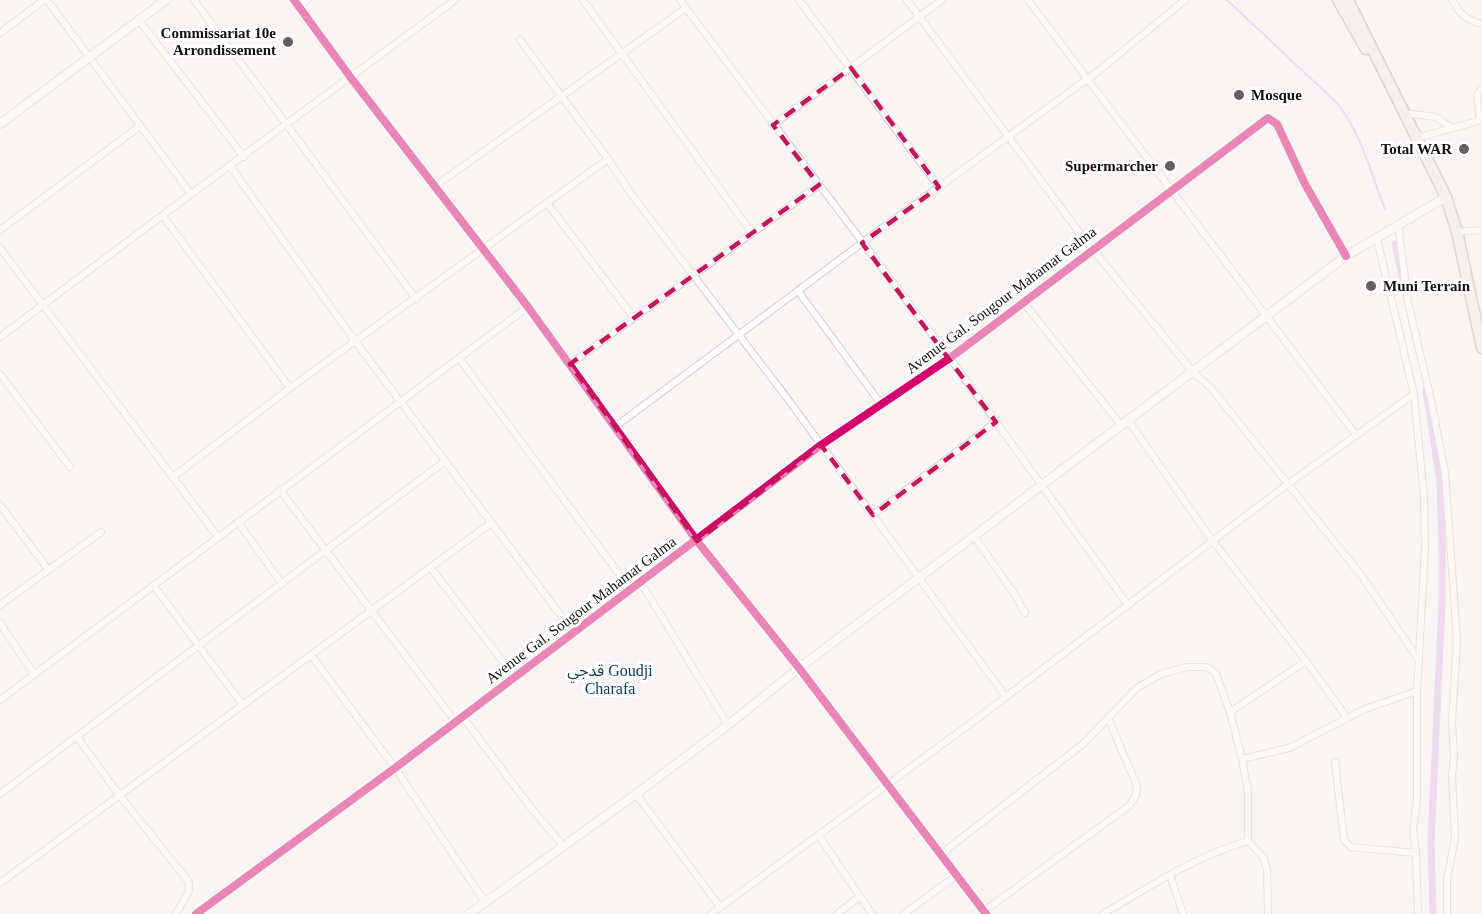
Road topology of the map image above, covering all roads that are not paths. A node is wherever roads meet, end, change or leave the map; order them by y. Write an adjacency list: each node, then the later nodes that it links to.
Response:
1 (45, 0): 23 (street); 26 (street)
2 (166, 0): 20 (street)
3 (194, 0): 36 (street)
4 (307, 0): 17 (street)
5 (455, 0): 28 (street)
6 (583, 0): 25 (street)
7 (680, 0): 18 (street)
8 (800, 0): 27 (street)
9 (907, 0): 19 (street)
10 (942, 0): 19 (street)
11 (1028, 0): 29 (street)
12 (1185, 0): 29 (street)
13 (1329, 0): 21 (highway)
14 (1338, 0): 21 (highway)
15 (1348, 0): 31 (highway)
16 (1452, 0): 22 (street)
17 (296, 3): 28 (street)
18 (686, 8): 25 (street); 37 (street)
19 (920, 17): 27 (street); 40 (street)
20 (138, 19): 26 (street); 41 (street)
21 (1350, 21): 31 (highway)
22 (1482, 24)
23 (0, 33)
24 (520, 40): 32 (street)
25 (622, 52): 32 (street); 56 (street)
26 (90, 57): 35 (street); 38 (street)
27 (851, 68): 37 (street); 46 (street)
28 (351, 78): 36 (street); 45 (street)
29 (1089, 78): 40 (street); 47 (street)
30 (1482, 89): 34 (street)
31 (1391, 90): 33 (highway)
32 (562, 96): 42 (street); 45 (street)
33 (1407, 118): 39 (street); 39 (street); 49 (highway)
34 (1481, 121): 39 (street)
35 (0, 124)
36 (287, 124): 41 (street); 65 (street)
37 (773, 125): 44 (street)
38 (140, 126): 48 (street); 53 (street)
39 (1452, 128)
40 (1008, 137): 46 (street); 60 (street)
41 (244, 157): 43 (street)
42 (608, 159): 50 (street); 63 (street)
43 (231, 166): 48 (street); 73 (street)
44 (819, 185): 56 (street); 58 (street)
45 (435, 186): 61 (street)
46 (939, 187): 58 (street)
47 (1172, 190): 60 (street, Avenue Gal. Sougour Mahamat Galma); 62 (street, Avenue Gal. Sougour Mahamat Galma); 69 (street)
48 (191, 194): 51 (street)
49 (1446, 197): 52 (main road); 55 (highway)
50 (547, 203): 61 (street); 70 (street)
51 (163, 216): 67 (street); 80 (street)
52 (1398, 225): 57 (main road); 166 (street)
53 (0, 230)
54 (1482, 230): 55 (street)
55 (1457, 232): 74 (highway)
56 (752, 233): 63 (street)
57 (1377, 239): 62 (main road); 81 (street)
58 (862, 243): 64 (street); 76 (street)
59 (0, 248): 67 (street)
60 (1092, 249): 66 (street, Avenue Gal. Sougour Mahamat Galma); 78 (street)
61 (483, 250): 65 (street); 68 (street)
62 (1346, 256): 69 (main road)
63 (694, 276): 70 (street); 71 (street)
64 (798, 291): 71 (street); 83 (street)
65 (416, 299): 73 (street)
66 (1024, 303): 76 (street, Avenue Gal. Sougour Mahamat Galma); 85 (street)
67 (43, 306): 72 (street); 91 (street)
68 (528, 307): 75 (street); 77 (street)
69 (1266, 317): 78 (main road); 87 (street)
70 (634, 318): 77 (street)
71 (738, 335): 86 (street); 88 (street)
72 (0, 337)
73 (355, 341): 80 (street); 82 (street)
74 (1482, 348)
75 (459, 358): 82 (street); 111 (street)
76 (950, 358): 83 (street, Avenue Gal. Sougour Mahamat Galma); 84 (street)
77 (570, 364): 86 (street)
78 (1193, 372): 85 (main road); 92 (street)
79 (0, 374): 90 (street)
80 (290, 388): 91 (street)
81 (1414, 394): 87 (street); 120 (street)
82 (401, 400): 89 (street); 94 (street)
83 (881, 404): 88 (street, Avenue Gal. Sougour Mahamat Galma)
84 (996, 422): 93 (street); 96 (street)
85 (1124, 423): 93 (main road); 103 (street)
86 (616, 426): 102 (street)
87 (1356, 435): 92 (street)
88 (821, 445): 96 (street); 102 (street, Avenue Gal. Sougour Mahamat Galma)
89 (445, 461): 98 (street); 104 (street)
90 (70, 467)
91 (173, 477): 101 (street)
92 (1288, 484): 103 (street); 120 (street)
93 (1042, 485): 100 (main road); 113 (street)
94 (280, 490): 97 (street); 104 (street)
95 (0, 505): 106 (street)
96 (873, 515): 107 (street)
97 (238, 522): 101 (street); 109 (street)
98 (491, 523): 105 (street); 117 (street)
99 (101, 532): 106 (street)
100 (974, 536): 107 (main road); 115 (street)
101 (218, 537): 110 (street)
102 (697, 541): 108 (street, Avenue Gal. Sougour Mahamat Galma); 122 (street)
103 (1213, 541): 113 (street); 121 (street)
104 (326, 550): 109 (street); 114 (street)
105 (430, 567): 114 (street); 124 (street)
106 (48, 569): 112 (street)
107 (919, 579): 122 (main road); 126 (street)
108 (641, 583): 111 (street, Avenue Gal. Sougour Mahamat Galma); 134 (street)
109 (282, 584): 118 (street)
110 (154, 586): 118 (street); 123 (street)
111 (631, 590): 117 (street, Avenue Gal. Sougour Mahamat Galma)
112 (0, 605)
113 (1128, 605): 126 (street)
114 (372, 610): 119 (street); 133 (street)
115 (1025, 613)
116 (0, 623): 123 (street)
117 (574, 633): 124 (street, Avenue Gal. Sougour Mahamat Galma)
118 (200, 646): 128 (street); 135 (street)
119 (311, 655): 128 (street); 138 (street)
120 (1419, 660): 125 (street)
121 (1306, 661): 129 (street); 132 (street)
122 (798, 668): 134 (main road); 139 (street)
123 (34, 674): 127 (street)
124 (515, 677): 130 (street, Avenue Gal. Sougour Mahamat Galma)
125 (1418, 691): 132 (street); 146 (street)
126 (1006, 697): 139 (street)
127 (0, 699)
128 (243, 705): 142 (street)
129 (1230, 712): 131 (street); 136 (street)
130 (462, 716): 133 (street, Avenue Gal. Sougour Mahamat Galma); 145 (street)
131 (1108, 718): 147 (street); 154 (street)
132 (1347, 718): 136 (street)
133 (455, 721): 138 (street, Avenue Gal. Sougour Mahamat Galma)
134 (728, 724): 141 (main road)
135 (77, 737): 140 (street); 142 (street)
136 (1242, 759): 144 (street)
137 (1335, 762): 146 (street)
138 (395, 768): 152 (street); 156 (street, Avenue Gal. Sougour Mahamat Galma)
139 (888, 785): 143 (street); 147 (street)
140 (0, 794)
141 (636, 794): 145 (main road); 153 (street)
142 (120, 796): 150 (street); 155 (street)
143 (819, 836): 151 (street); 153 (street)
144 (1248, 841): 149 (street); 164 (street)
145 (563, 846): 152 (main road)
146 (1416, 853): 165 (street)
147 (941, 854): 148 (street)
148 (957, 875): 154 (street); 161 (street)
149 (1170, 875): 162 (street); 163 (street)
150 (0, 883)
151 (859, 897): 159 (street); 160 (street)
152 (484, 902): 157 (main road)
153 (720, 907): 158 (street)
154 (985, 913)
155 (176, 914)
156 (196, 914)
157 (469, 914)
158 (711, 914)
159 (837, 914)
160 (872, 914)
161 (904, 914)
162 (1103, 914)
163 (1183, 914)
164 (1268, 914)
165 (1418, 914)
166 (1447, 914)

